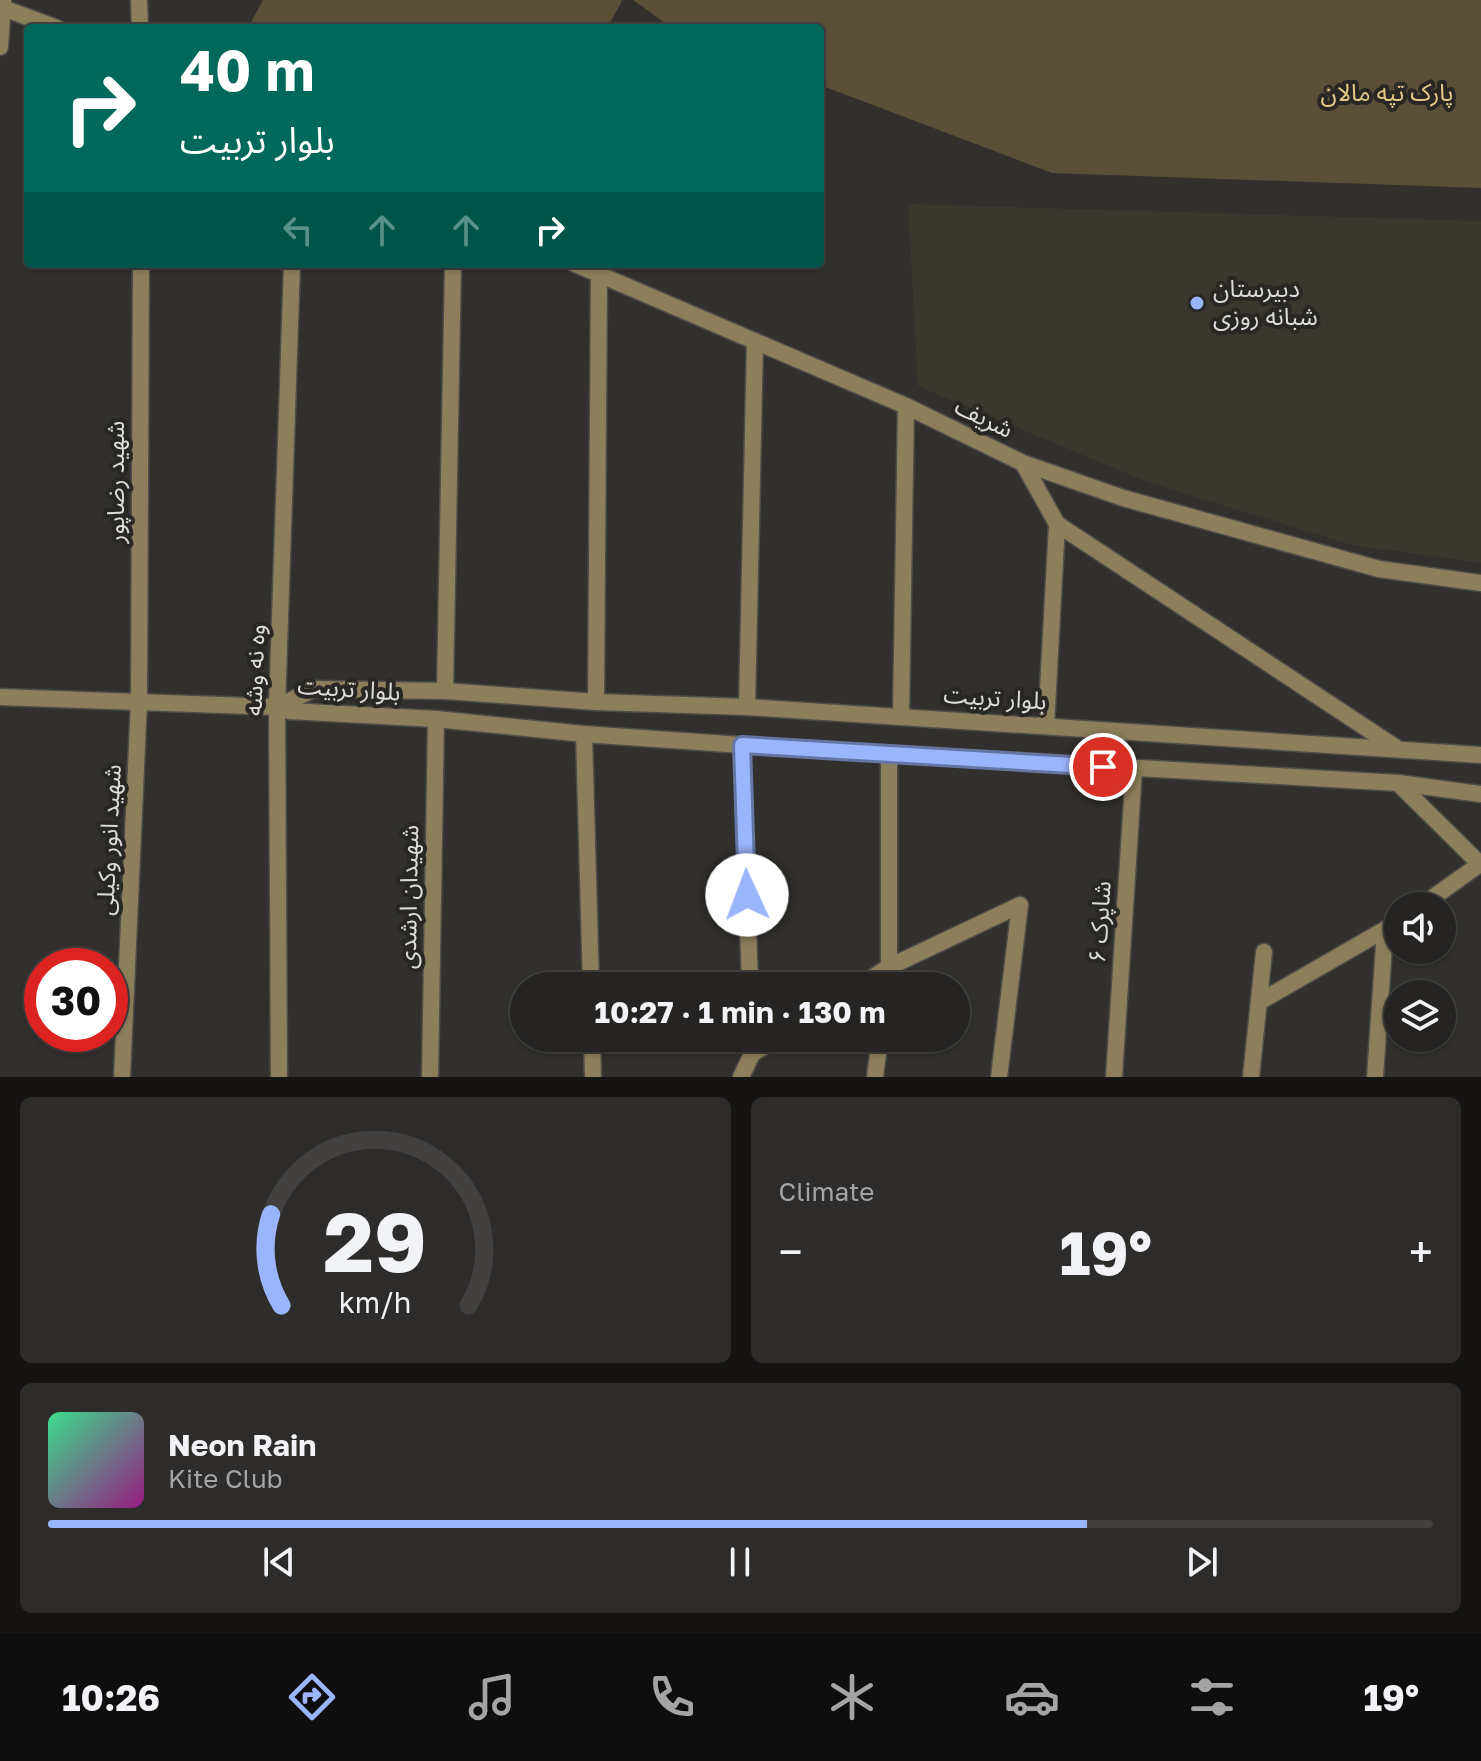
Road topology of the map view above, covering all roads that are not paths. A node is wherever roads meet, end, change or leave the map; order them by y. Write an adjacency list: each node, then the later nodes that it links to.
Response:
1 (139, 0): 4 (street)
2 (3, 4): 3 (street); 5 (street)
3 (48, 24)
4 (140, 24)
5 (0, 47)
6 (141, 268): 18 (street, شهید رضاپور)
7 (292, 268): 20 (street, وه نه وشه)
8 (453, 268): 16 (street)
9 (585, 268): 10 (street, شریف)
10 (599, 274): 11 (street, شریف); 19 (street)
11 (755, 341): 12 (street, شریف); 21 (street)
12 (906, 406): 13 (street, شریف); 22 (street)
13 (1023, 463): 14 (street, شریف); 15 (street)
14 (1057, 524): 24 (street); 27 (street, شریف)
15 (1481, 583)
16 (445, 691): 19 (street, بلوار تربیت); 20 (street, بلوار تربیت)
17 (0, 697): 18 (street)
18 (139, 701): 20 (street); 47 (street, شهید انور وکیلی)
19 (596, 702): 21 (street, بلوار تربیت)
20 (277, 707): 23 (street, بلوار تربیت); 48 (street, وه نه وشه)
21 (747, 707): 22 (street, بلوار تربیت)
22 (901, 716): 24 (street, بلوار تربیت)
23 (436, 719): 25 (street, بلوار تربیت); 49 (street, شهیدان ارشدی)
24 (1046, 726): 27 (street, بلوار تربیت)
25 (584, 734): 26 (street, بلوار تربیت); 39 (street)
26 (742, 745): 28 (street, بلوار تربیت); 40 (street)
27 (1398, 749): 29 (street, بلوار تربیت)
28 (889, 754): 30 (street, بلوار تربیت); 38 (street)
29 (1481, 755)
30 (1134, 769): 31 (street, بلوار تربیت); 54 (street, شاپرک ۶)
31 (1398, 783): 32 (street, بلوار تربیت); 33 (street)
32 (1481, 794)
33 (1481, 865): 34 (street)
34 (1441, 892)
35 (1384, 931): 43 (street)
36 (1264, 952): 43 (street)
37 (1388, 964): 56 (street)
38 (889, 967): 41 (street); 42 (street); 53 (street)
39 (591, 972)
40 (750, 972)
41 (881, 972)
42 (888, 972)
43 (1259, 1002): 55 (street)
44 (592, 1052): 50 (street)
45 (750, 1052): 51 (street)
46 (878, 1052): 52 (street)
47 (122, 1077)
48 (279, 1077)
49 (430, 1077)
50 (593, 1077)
51 (741, 1077)
52 (875, 1077)
53 (999, 1077)
54 (1114, 1077)
55 (1251, 1077)
56 (1375, 1077)

